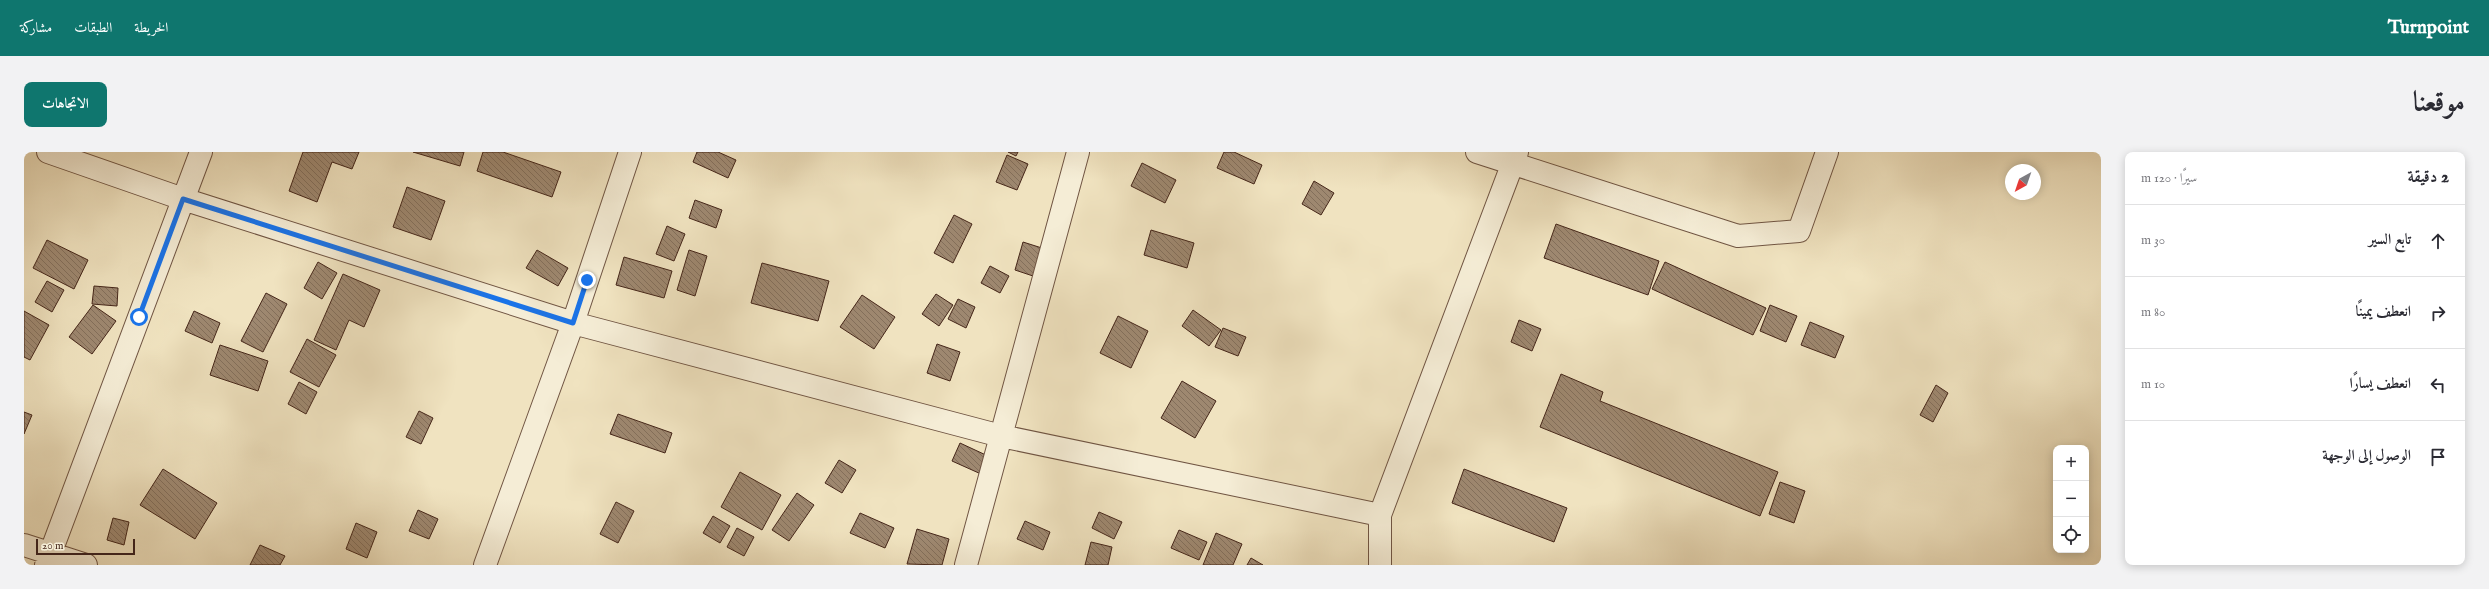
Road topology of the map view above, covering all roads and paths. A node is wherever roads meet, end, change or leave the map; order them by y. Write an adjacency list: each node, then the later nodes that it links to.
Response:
1 (48, 152): 8 (street)
2 (201, 152): 8 (street)
3 (630, 152): 9 (street)
4 (1078, 152): 10 (street)
5 (1477, 152): 7 (street)
6 (1827, 152): 7 (street)
7 (1514, 158): 11 (street)
8 (183, 199): 9 (street); 13 (street)
9 (573, 323): 10 (street); 15 (street)
10 (1001, 436): 11 (street); 16 (street)
11 (1380, 515): 17 (street)
12 (24, 545): 13 (street)
13 (48, 559): 14 (street)
14 (86, 565)
15 (485, 565)
16 (966, 565)
17 (1380, 565)

